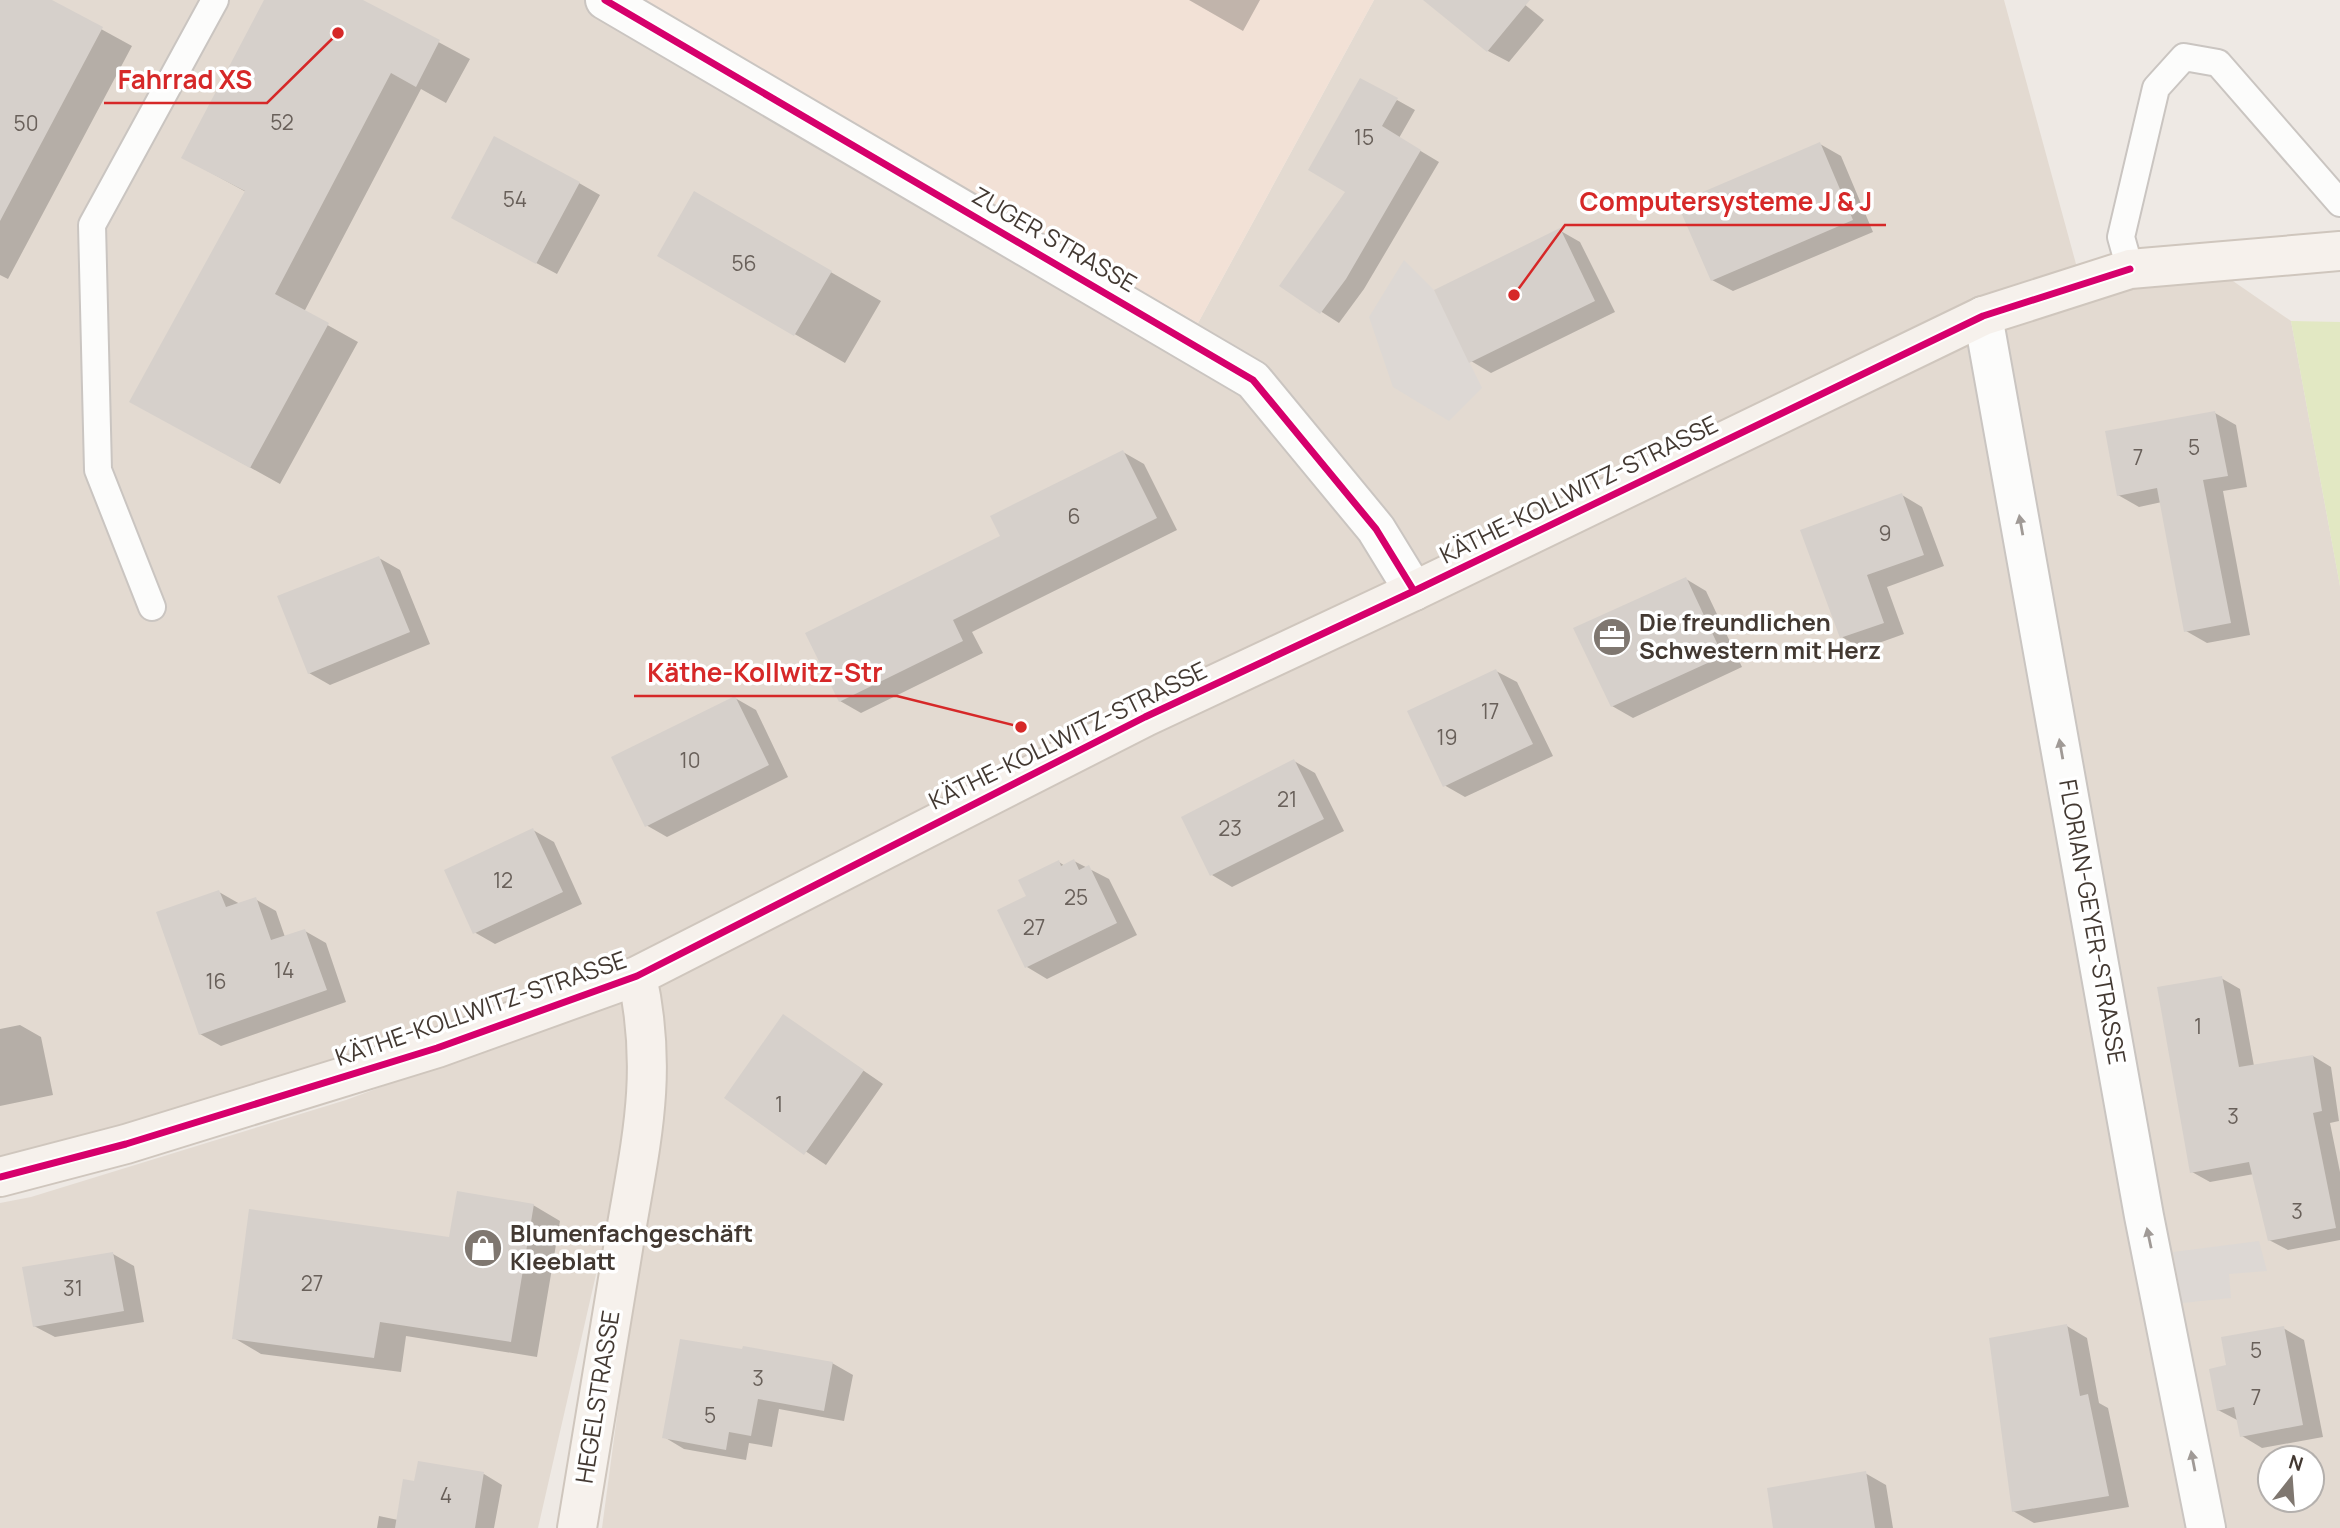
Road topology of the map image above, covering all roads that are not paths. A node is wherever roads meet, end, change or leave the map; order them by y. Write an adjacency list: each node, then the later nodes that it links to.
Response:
1 (215, 0): 8 (lane)
2 (605, 0): 7 (street, ZUGER STRASSE)
3 (2340, 203): 5 (lane)
4 (2340, 251): 5 (street, KÄTHE-KOLLWITZ-STRASSE)
5 (2130, 269): 6 (street, KÄTHE-KOLLWITZ-STRASSE)
6 (1983, 316): 7 (street, KÄTHE-KOLLWITZ-STRASSE); 12 (street, FLORIAN-GEYER-STRASSE, one-way to 6)
7 (1414, 591): 9 (street, KÄTHE-KOLLWITZ-STRASSE)
8 (152, 607)
9 (637, 976): 10 (street, KÄTHE-KOLLWITZ-STRASSE); 11 (street, HEGELSTRASSE)
10 (0, 1177)
11 (577, 1528)
12 (2206, 1528)

